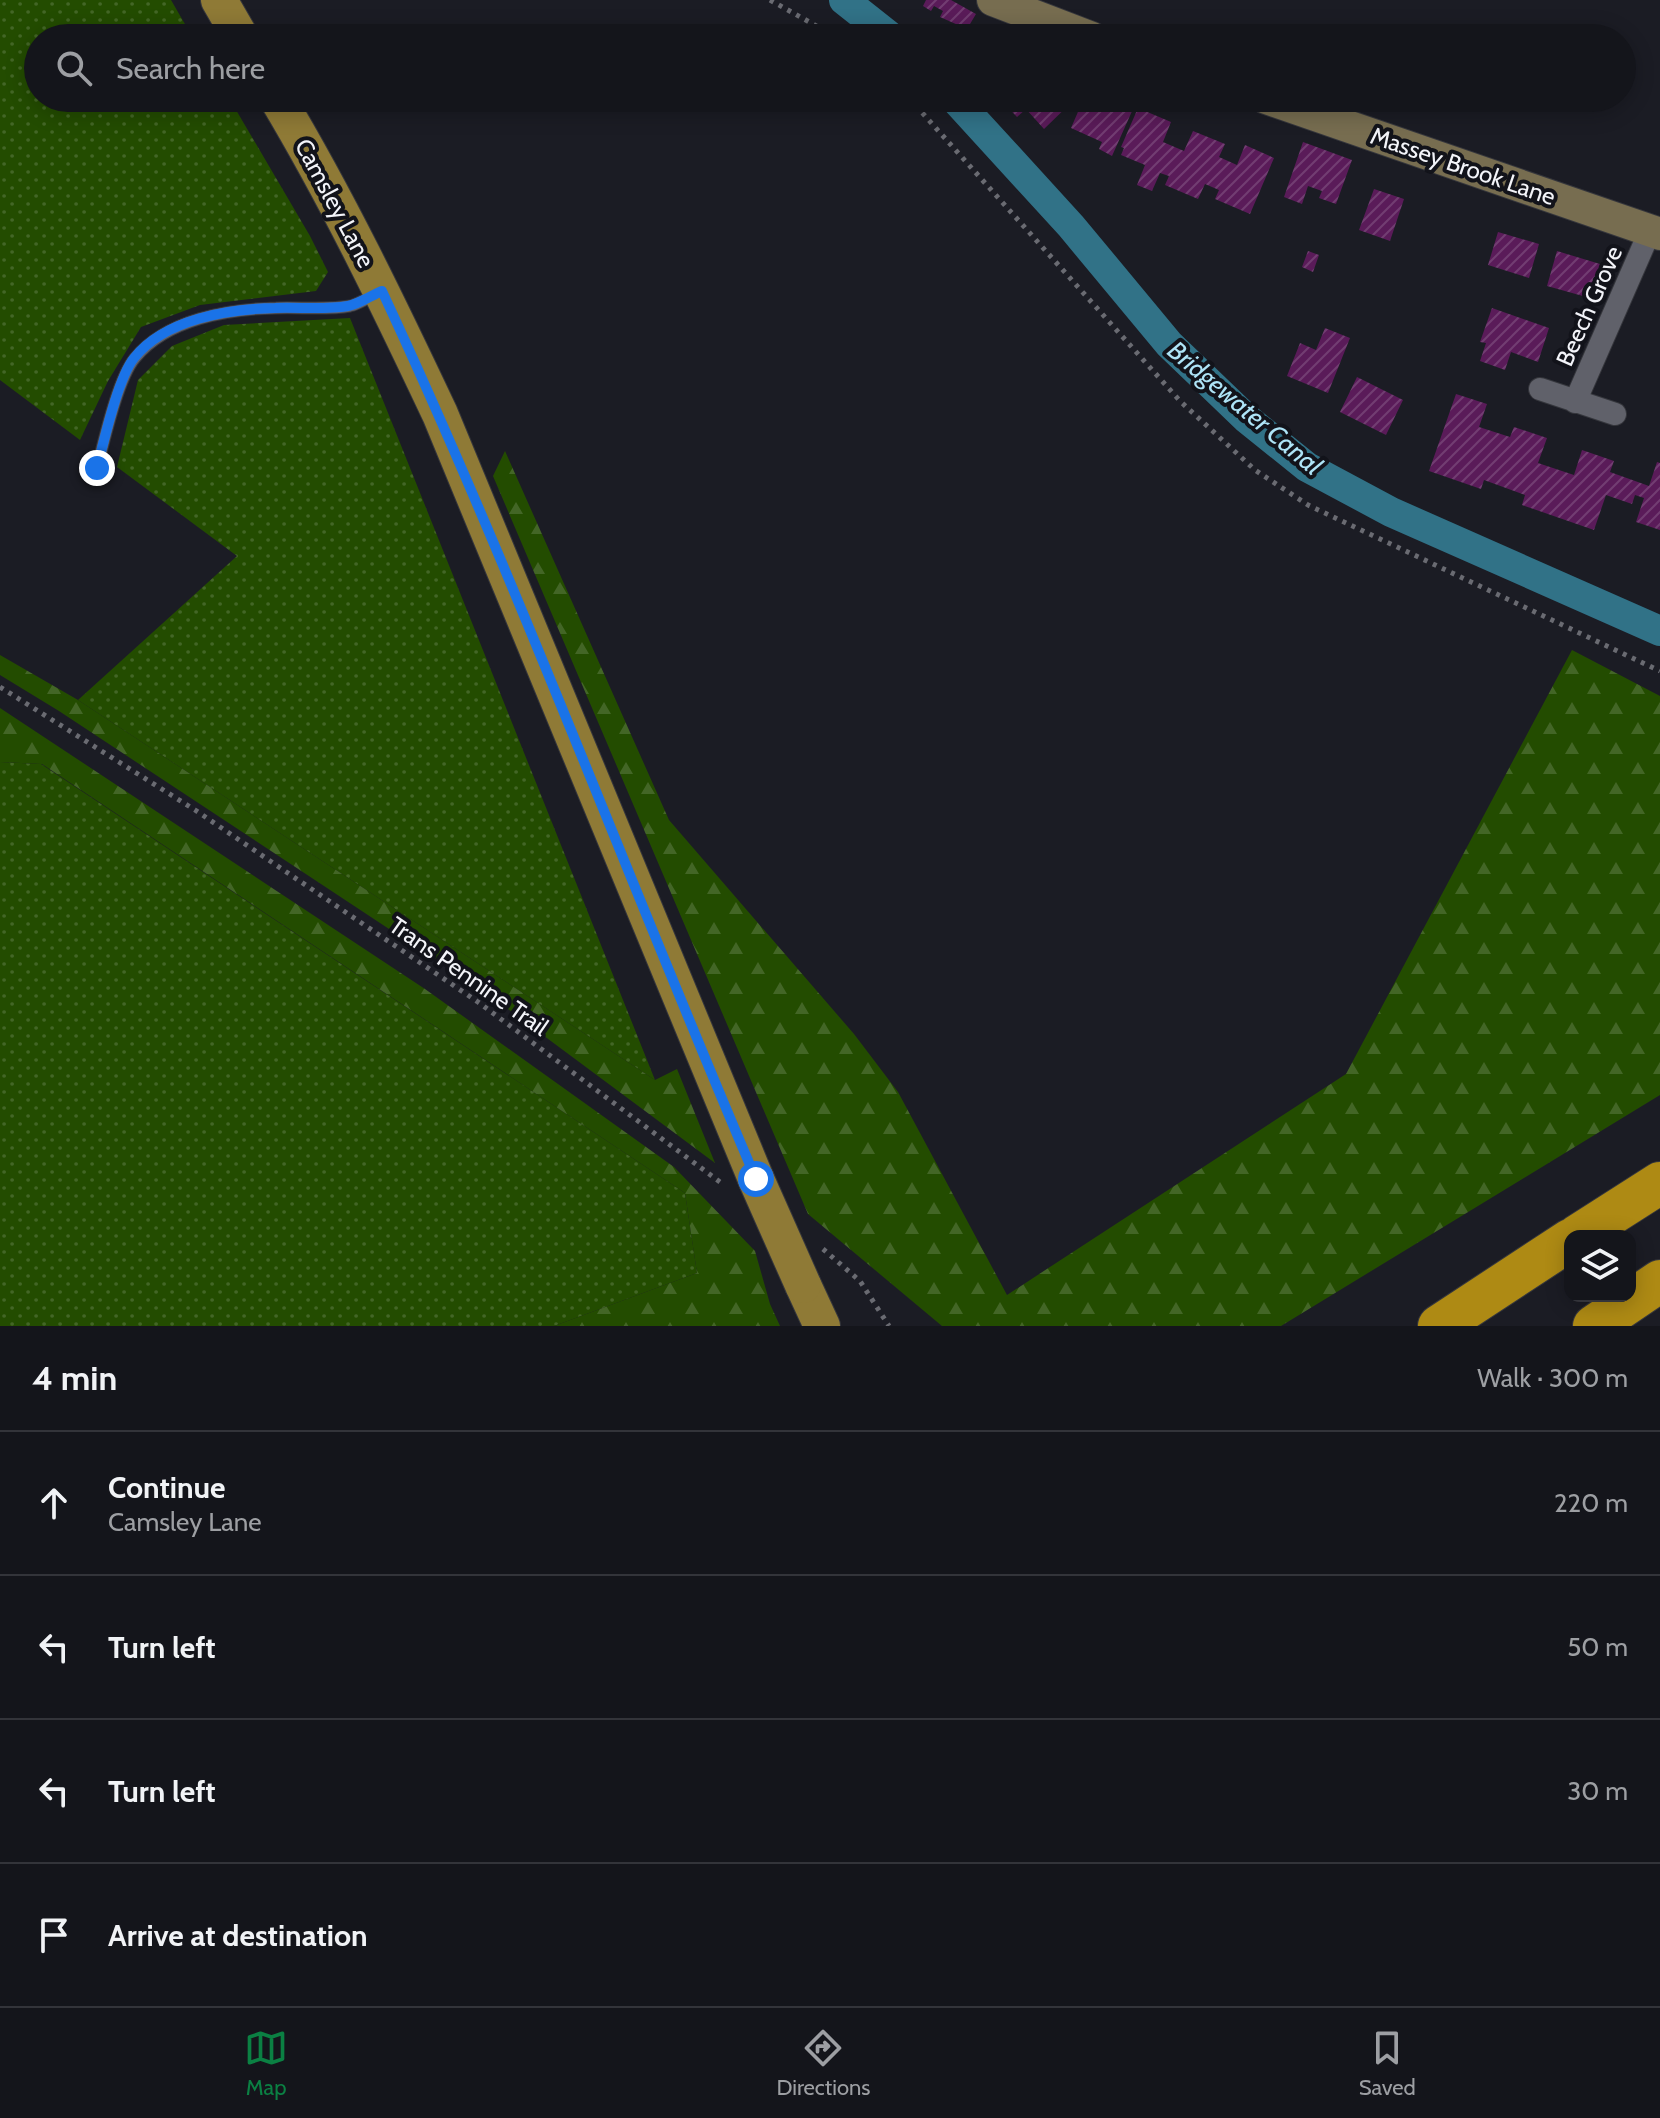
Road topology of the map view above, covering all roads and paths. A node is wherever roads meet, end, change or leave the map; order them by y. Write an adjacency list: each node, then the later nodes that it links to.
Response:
1 (219, 0): 4 (main road)
2 (770, 0): 5 (path)
3 (993, 0): 6 (street)
4 (233, 24)
5 (813, 24)
6 (1056, 24)
7 (285, 112): 11 (main road, Camsley Lane)
8 (922, 112): 16 (path)
9 (1306, 112): 10 (street, Massey Brook Lane)
10 (1655, 233): 13 (street, Beech Grove)
11 (382, 291): 15 (lane); 18 (main road, Camsley Lane)
12 (1540, 389): 13 (street, Beech Grove)
13 (1575, 402): 14 (street, Beech Grove)
14 (1615, 414)
15 (97, 468)
16 (1660, 671)
17 (0, 687): 18 (path, Trans Pennine Trail)
18 (741, 1182): 24 (main road, Camsley Lane, bridge)
19 (1660, 1183): 20 (highway)
20 (1586, 1230)
21 (811, 1241): 25 (path)
22 (1564, 1244): 26 (highway)
23 (1660, 1281): 27 (highway)
24 (822, 1326)
25 (889, 1326)
26 (1439, 1326)
27 (1594, 1326)

